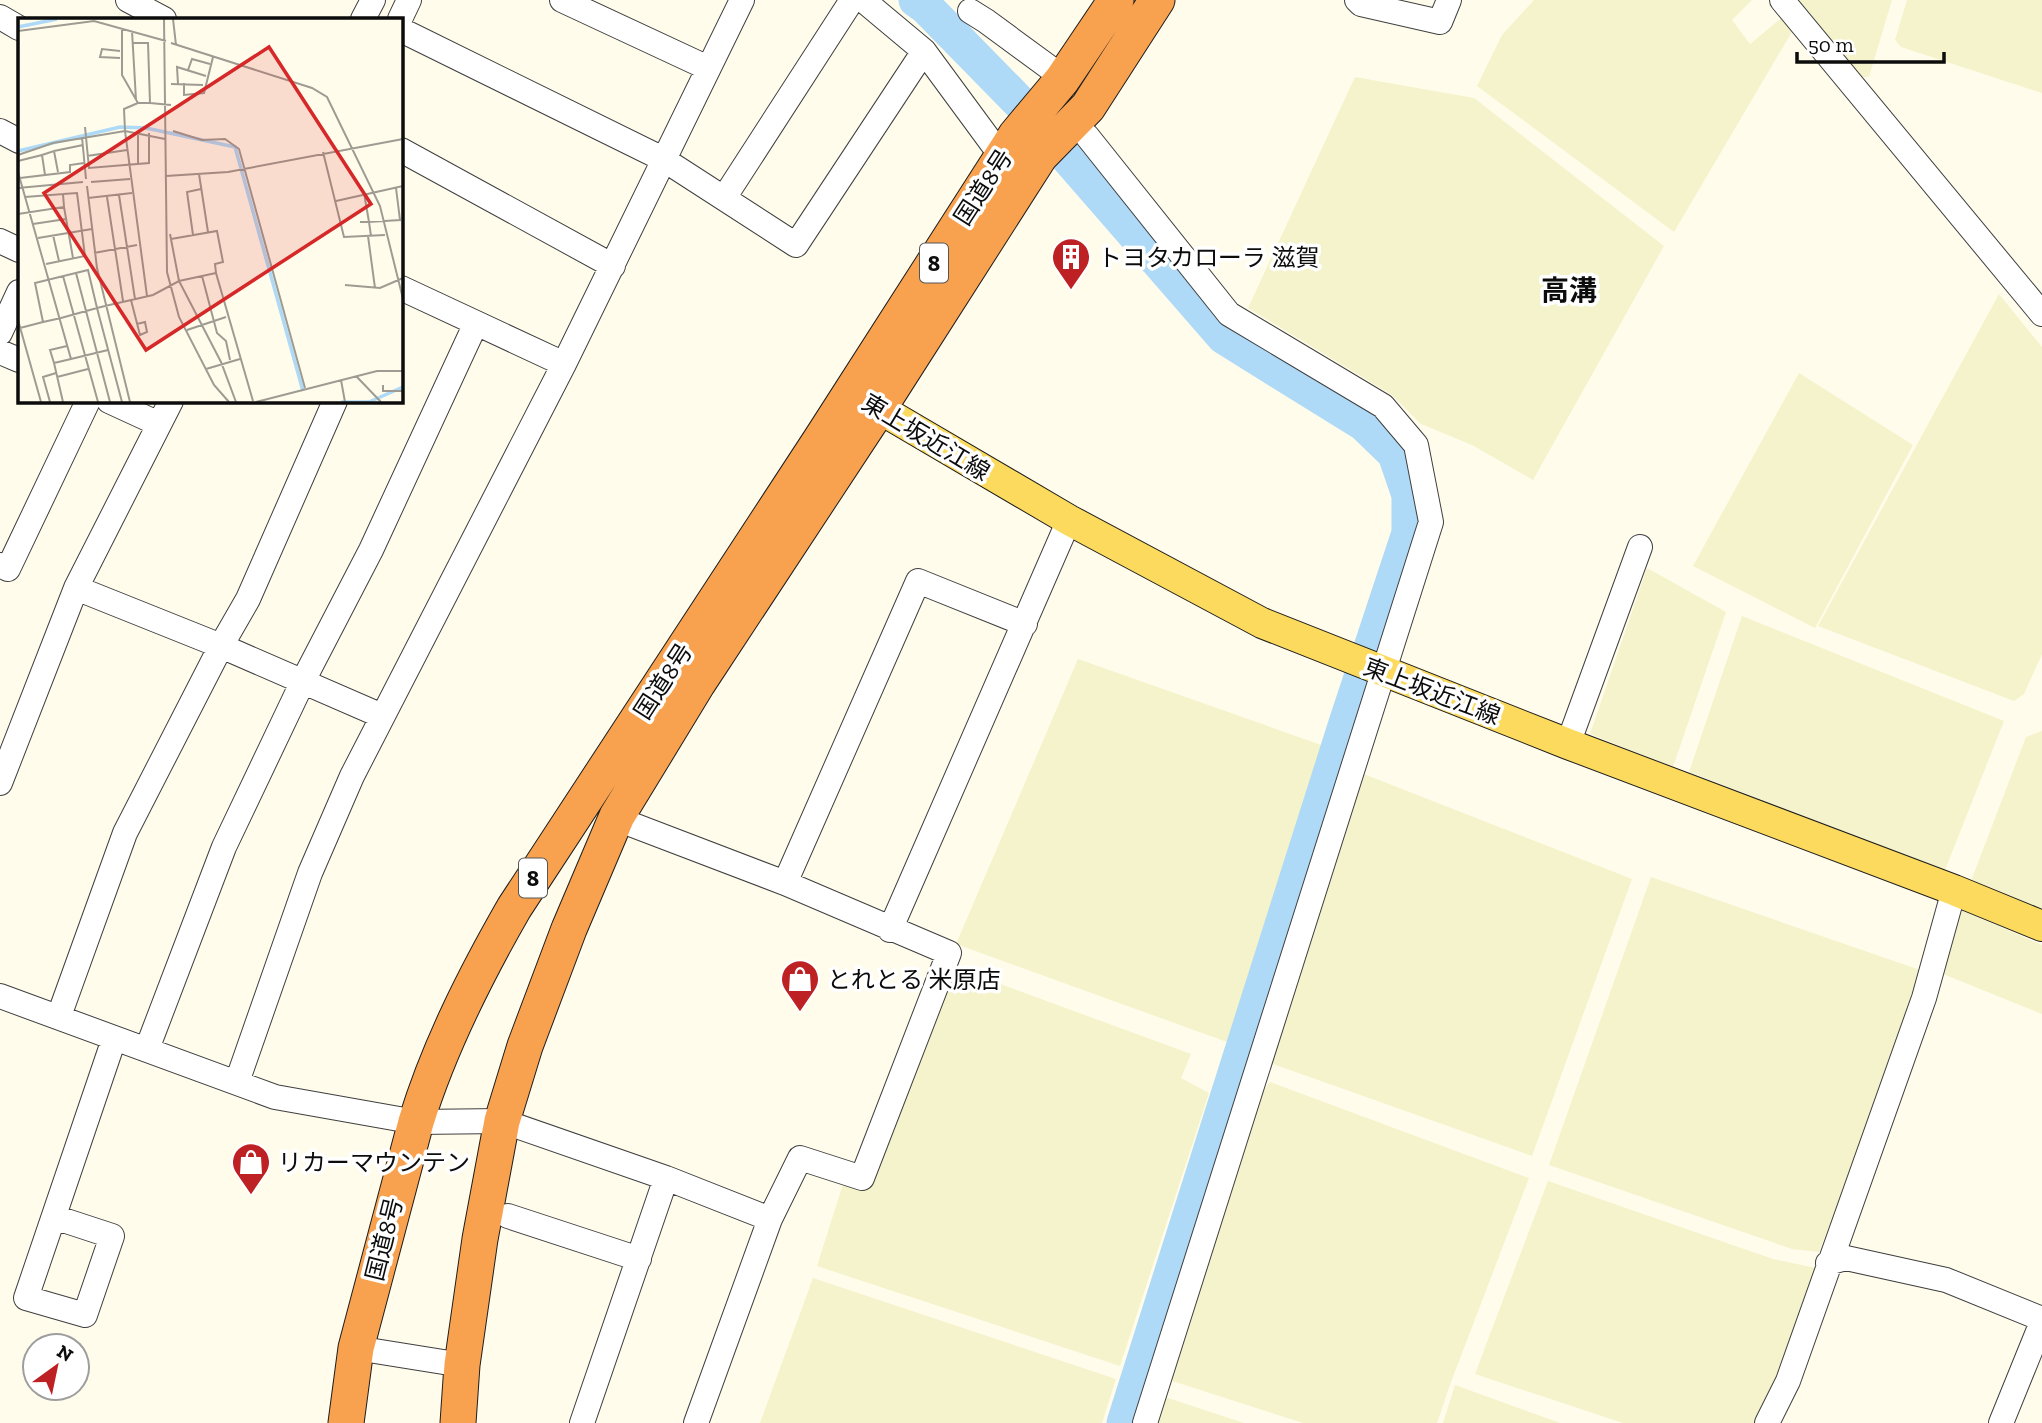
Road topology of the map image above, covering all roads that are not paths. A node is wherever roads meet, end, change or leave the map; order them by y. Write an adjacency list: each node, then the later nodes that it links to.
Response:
1 (128, 0): 15 (street)
2 (373, 0): 16 (street)
3 (408, 0): 17 (street)
4 (562, 0): 21 (street)
5 (742, 0): 21 (street)
6 (852, 0): 29 (street)
7 (863, 0): 20 (street)
8 (1116, 0): 22 (highway, 国道8号 / 8)
9 (1157, 0): 23 (highway, 国道8号 / 8)
10 (1357, 0): 11 (street)
11 (1449, 0)
12 (1782, 0): 35 (street)
13 (970, 11): 22 (street)
14 (0, 17): 18 (street)
15 (161, 18)
16 (364, 18)
17 (400, 18)
18 (18, 27)
19 (402, 30): 28 (street)
20 (923, 51): 26 (street); 29 (street)
21 (708, 68): 28 (street)
22 (1056, 74): 26 (highway, 国道8号 / 8)
23 (1088, 122): 26 (highway, 国道8号 / 8); 53 (street)
24 (0, 131): 25 (street)
25 (18, 140)
26 (1019, 149): 41 (highway, 国道8号 / 8)
27 (402, 151): 32 (street)
28 (663, 159): 29 (street); 32 (street)
29 (724, 198)
30 (0, 241): 31 (street)
31 (18, 250)
32 (613, 266): 40 (street)
33 (402, 288): 36 (street)
34 (18, 294): 37 (street)
35 (2042, 314)
36 (476, 323): 40 (street); 54 (street)
37 (0, 333)
38 (0, 352): 39 (street)
39 (18, 360)
40 (564, 364): 55 (street)
41 (865, 400): 47 (main road, 東上坂近江線); 58 (highway, 国道8号 / 8); 69 (highway, 国道8号 / 8)
42 (88, 402): 49 (street)
43 (111, 402): 46 (street)
44 (170, 402): 46 (street)
45 (335, 402): 52 (street)
46 (159, 424): 50 (street)
47 (1069, 520): 51 (street); 53 (main road, 東上坂近江線)
48 (1640, 547): 56 (street)
49 (0, 565)
50 (76, 589): 52 (street); 57 (street)
51 (1025, 624): 59 (street); 62 (street)
52 (220, 646): 54 (street); 64 (street)
53 (1372, 668): 56 (main road, 東上坂近江線); 83 (street)
54 (303, 681): 55 (street); 66 (street)
55 (382, 716): 67 (street)
56 (1568, 744): 60 (main road, 東上坂近江線)
57 (0, 783)
58 (617, 816): 59 (street); 68 (highway, 国道8号 / 8)
59 (785, 883): 62 (street)
60 (1954, 890): 61 (main road, 東上坂近江線); 75 (street)
61 (2042, 926)
62 (890, 930): 73 (street)
63 (0, 996): 64 (street)
64 (59, 1016): 65 (street)
65 (114, 1039): 66 (street); 72 (street)
66 (146, 1049): 67 (street)
67 (237, 1082): 69 (street)
68 (502, 1121): 69 (street); 70 (street); 78 (highway, 国道8号 / 8)
69 (416, 1122): 77 (highway, 国道8号 / 8)
70 (666, 1178): 73 (street); 74 (street)
71 (508, 1216): 74 (street)
72 (54, 1217)
73 (771, 1219): 82 (street)
74 (639, 1259): 81 (street)
75 (1828, 1263): 76 (street); 84 (street)
76 (2042, 1320): 85 (street)
77 (356, 1348): 78 (street); 79 (highway, 国道8号 / 8)
78 (462, 1365): 80 (highway, 国道8号 / 8)
79 (346, 1423)
80 (458, 1423)
81 (582, 1423)
82 (696, 1423)
83 (1145, 1423)
84 (1767, 1423)
85 (2001, 1423)

